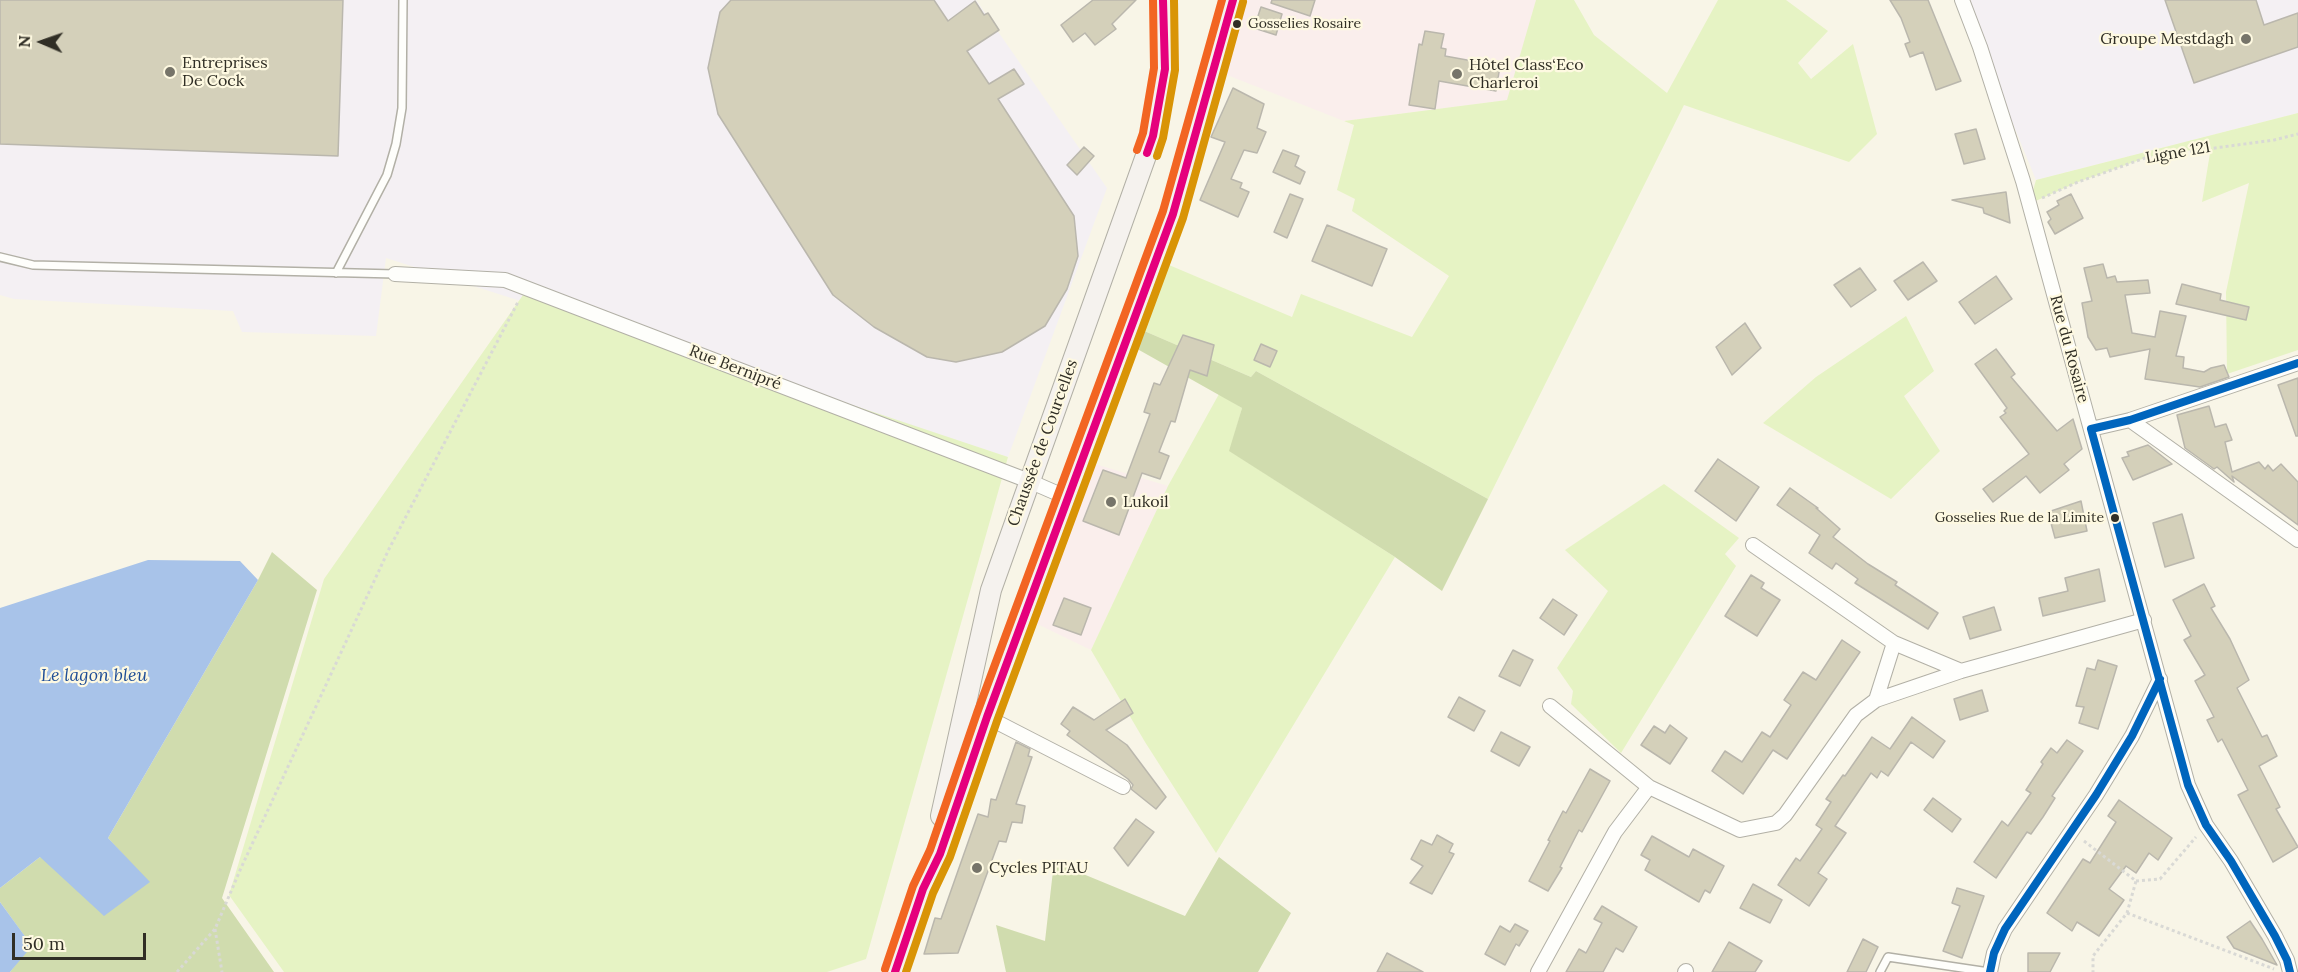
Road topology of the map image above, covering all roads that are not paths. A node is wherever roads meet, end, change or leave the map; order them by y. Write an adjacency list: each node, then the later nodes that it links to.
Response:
1 (403, 0): 6 (lane)
2 (1163, 0): 11 (main road, Chaussée de Courcelles)
3 (1233, 0): 12 (main road, Chaussée de Courcelles)
4 (1962, 0): 10 (street, Rue du Rosaire)
5 (0, 257): 6 (lane)
6 (336, 273): 7 (lane)
7 (395, 274): 11 (street, Rue Bernipré)
8 (2298, 363): 9 (street)
9 (2130, 420): 10 (street); 13 (street)
10 (2091, 429): 15 (street, Rue du Rosaire)
11 (1029, 481): 12 (street, Rue Bernipré); 20 (main road, Chaussée de Courcelles)
12 (1068, 498): 22 (main road, Chaussée de Courcelles)
13 (2298, 540)
14 (1753, 545): 16 (street)
15 (2144, 620): 17 (street); 18 (street, Rue du Rosaire)
16 (1894, 643): 17 (street); 19 (street)
17 (1961, 671): 19 (street)
18 (2160, 679): 26 (street, Rue du Rosaire); 30 (street)
19 (1876, 700): 24 (street)
20 (965, 703): 22 (main road); 25 (main road, Chaussée de Courcelles)
21 (1550, 706): 24 (street)
22 (987, 717): 23 (street); 25 (main road, Chaussée de Courcelles)
23 (1123, 787)
24 (1649, 787): 28 (street)
25 (923, 889): 27 (main road, Chaussée de Courcelles)
26 (2289, 968)
27 (895, 972)
28 (1538, 972)
29 (1880, 972): 30 (lane)
30 (1990, 972)

